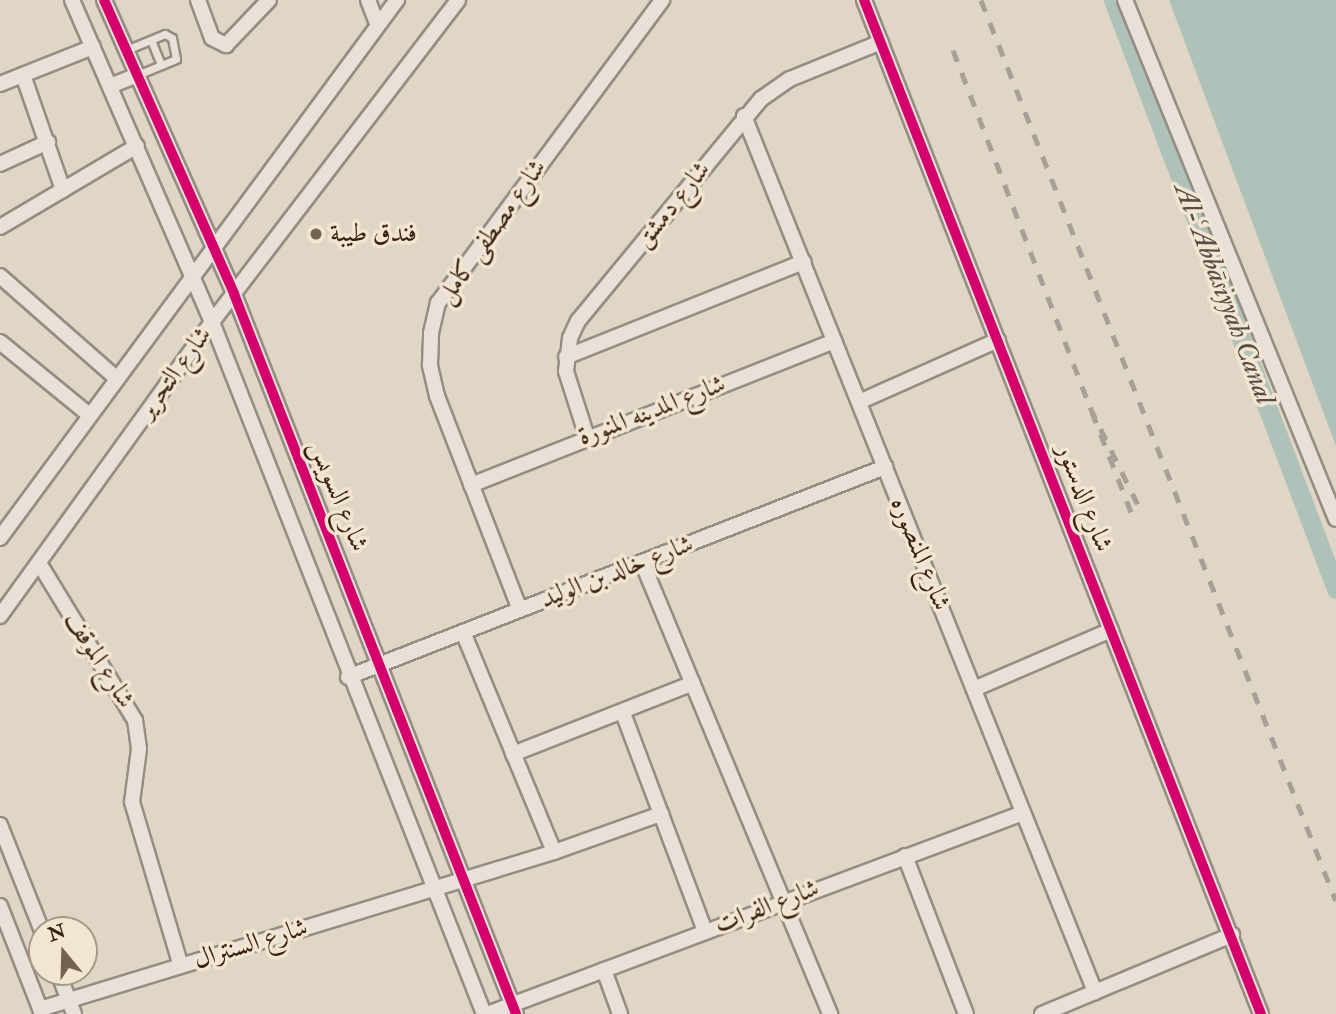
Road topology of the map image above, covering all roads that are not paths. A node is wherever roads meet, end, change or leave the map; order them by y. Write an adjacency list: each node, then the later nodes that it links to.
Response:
1 (72, 0): 14 (street, شارع السويس)
2 (104, 0): 15 (street, شارع السويس)
3 (198, 0): 4 (street)
4 (269, 0)
5 (368, 0): 11 (street)
6 (397, 0): 11 (street, شارع التحرير)
7 (458, 0): 31 (street, شارع التحرير)
8 (662, 0): 42 (street, شارع مصطفى كامل)
9 (864, 0): 13 (street, شارع الدستور)
10 (1125, 0): 43 (street)
11 (377, 24): 27 (street, شارع التحرير)
12 (150, 40): 15 (lane); 16 (lane); 16 (lane)
13 (881, 42): 21 (street, شارع دمشق); 33 (street, شارع الدستور)
14 (93, 47): 17 (street); 20 (street, شارع السويس)
15 (126, 50): 18 (street, شارع السويس)
16 (161, 65): 18 (lane)
17 (23, 75): 19 (street); 22 (street)
18 (137, 75): 20 (street); 27 (street, شارع السويس)
19 (0, 84)
20 (110, 86): 23 (street, شارع السويس)
21 (744, 116): 28 (street, شارع المنصوره); 36 (street, شارع دمشق)
22 (48, 142): 24 (street); 25 (street)
23 (137, 146): 25 (street); 29 (street, شارع السويس)
24 (0, 164)
25 (63, 190): 26 (street)
26 (0, 226)
27 (212, 245): 29 (street, شارع التحرير); 31 (street, شارع السويس)
28 (804, 262): 34 (street, شارع المنصوره); 36 (street)
29 (191, 274): 32 (street, شارع السويس); 37 (street, شارع التحرير)
30 (0, 276): 37 (street)
31 (234, 294): 32 (street, شارع التحرير); 51 (street, شارع السويس)
32 (212, 323): 46 (street, شارع التحرير); 52 (street, شارع السويس)
33 (998, 340): 38 (street); 49 (street, شارع الدستور)
34 (835, 341): 38 (street, شارع المنصوره); 40 (street, شارع المدينه المنورة)
35 (0, 342): 39 (street)
36 (566, 356): 40 (street, شارع دمشق)
37 (115, 377): 39 (street, شارع التحرير)
38 (859, 401): 41 (street, شارع المنصوره)
39 (88, 414): 44 (street, شارع التحرير)
40 (587, 437): 42 (street, شارع المدينه المنورة)
41 (885, 467): 45 (street, شارع خالد بن الوليد); 54 (street, شارع المنصوره)
42 (471, 485): 47 (street, شارع مصطفى كامل)
43 (1336, 519)
44 (0, 538)
45 (642, 562): 47 (street, شارع خالد بن الوليد); 53 (street)
46 (39, 564): 48 (street, شارع التحرير); 70 (street, شارع الموقف)
47 (520, 610): 50 (street, شارع خالد بن الوليد)
48 (0, 616)
49 (1111, 630): 54 (street); 69 (street, شارع الدستور)
50 (463, 632): 51 (street, شارع خالد بن الوليد); 56 (street)
51 (380, 664): 52 (street, شارع خالد بن الوليد); 62 (street, شارع السويس)
52 (348, 677): 63 (street, شارع السويس)
53 (693, 683): 55 (street); 64 (street)
54 (974, 689): 57 (street, شارع المنصوره)
55 (623, 713): 56 (street); 58 (street)
56 (513, 754): 60 (street)
57 (1023, 813): 61 (street, شارع الفرات); 73 (street, شارع المنصوره)
58 (661, 814): 60 (street, شارع السنترال); 67 (street)
59 (0, 825): 66 (street)
60 (554, 852): 62 (street, شارع السنترال)
61 (905, 856): 64 (street, شارع الفرات); 80 (street)
62 (462, 879): 63 (street, شارع السنترال); 75 (street, شارع السويس)
63 (434, 888): 70 (street, شارع السنترال); 78 (street, شارع السويس)
64 (785, 900): 67 (street, شارع الفرات); 77 (street)
65 (0, 906): 68 (street)
66 (36, 916)
67 (705, 930): 71 (street, شارع الفرات)
68 (5, 935): 76 (street)
69 (1232, 936): 73 (street); 82 (street, شارع الدستور)
70 (180, 966): 74 (street, شارع السنترال)
71 (604, 970): 75 (street, شارع الفرات); 79 (street)
72 (64, 986): 74 (street)
73 (1095, 992): 81 (street)
74 (72, 1007): 76 (street, شارع السنترال)
75 (514, 1009): 78 (street, شارع الفرات)
76 (41, 1012)
77 (826, 1013)
78 (486, 1014)
79 (620, 1014)
80 (965, 1014)
81 (1042, 1014)
82 (1261, 1014)

